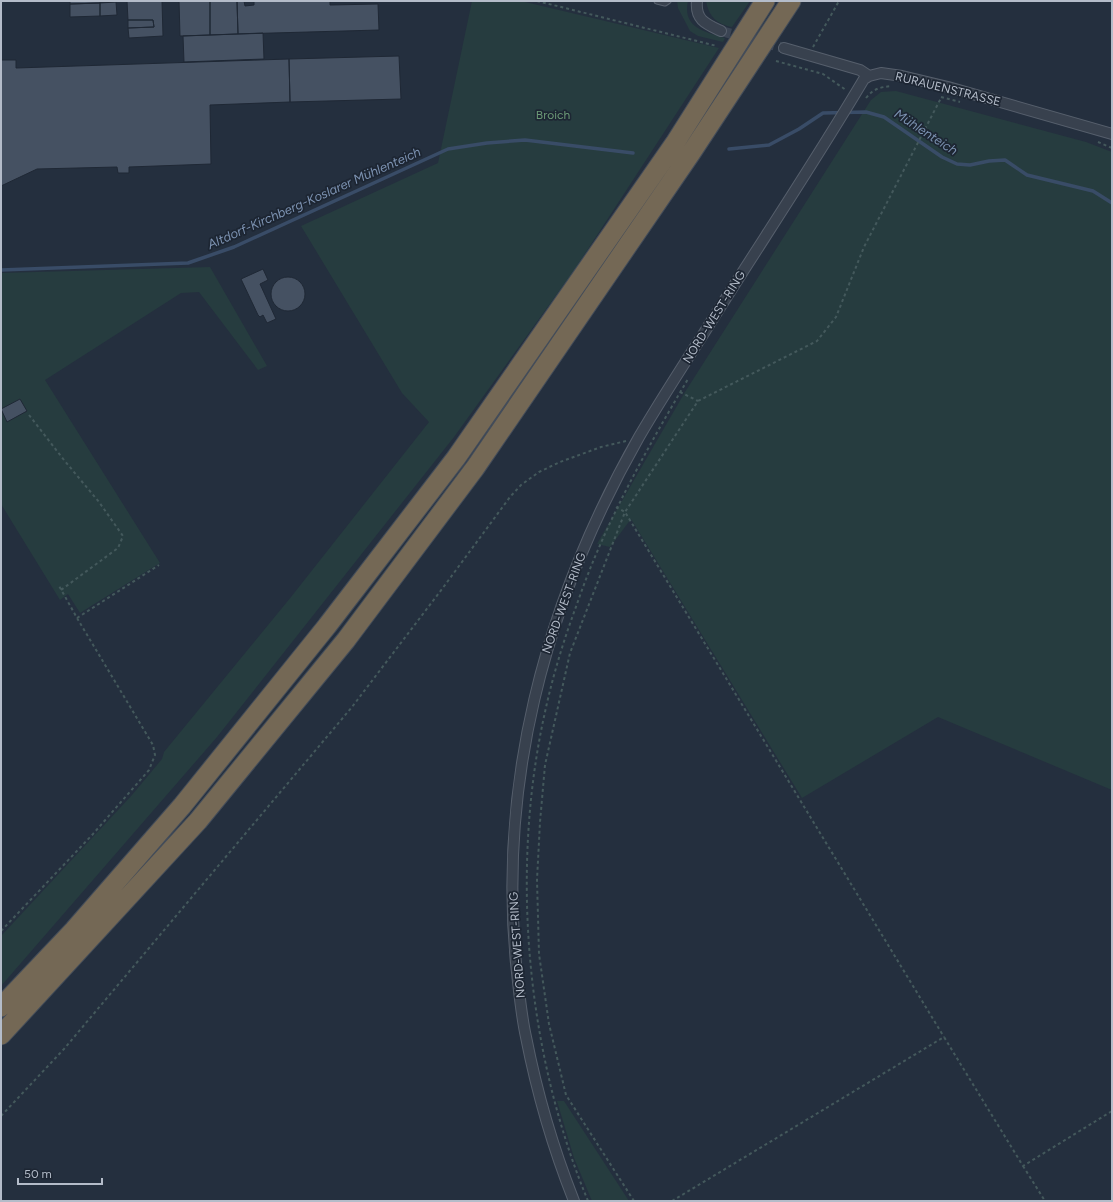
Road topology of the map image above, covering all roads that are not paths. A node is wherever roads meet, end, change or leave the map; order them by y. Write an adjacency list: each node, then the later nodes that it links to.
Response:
1 (657, 1): 2 (lane)
2 (668, 1)
3 (698, 1): 6 (street)
4 (765, 1): 10 (highway)
5 (790, 1): 11 (highway)
6 (721, 31)
7 (784, 48): 8 (street)
8 (869, 76): 9 (street, RURAUENSTRASSE); 12 (street, NORD-WEST-RING)
9 (1112, 134)
10 (1, 1007)
11 (1, 1035)
12 (574, 1201)

